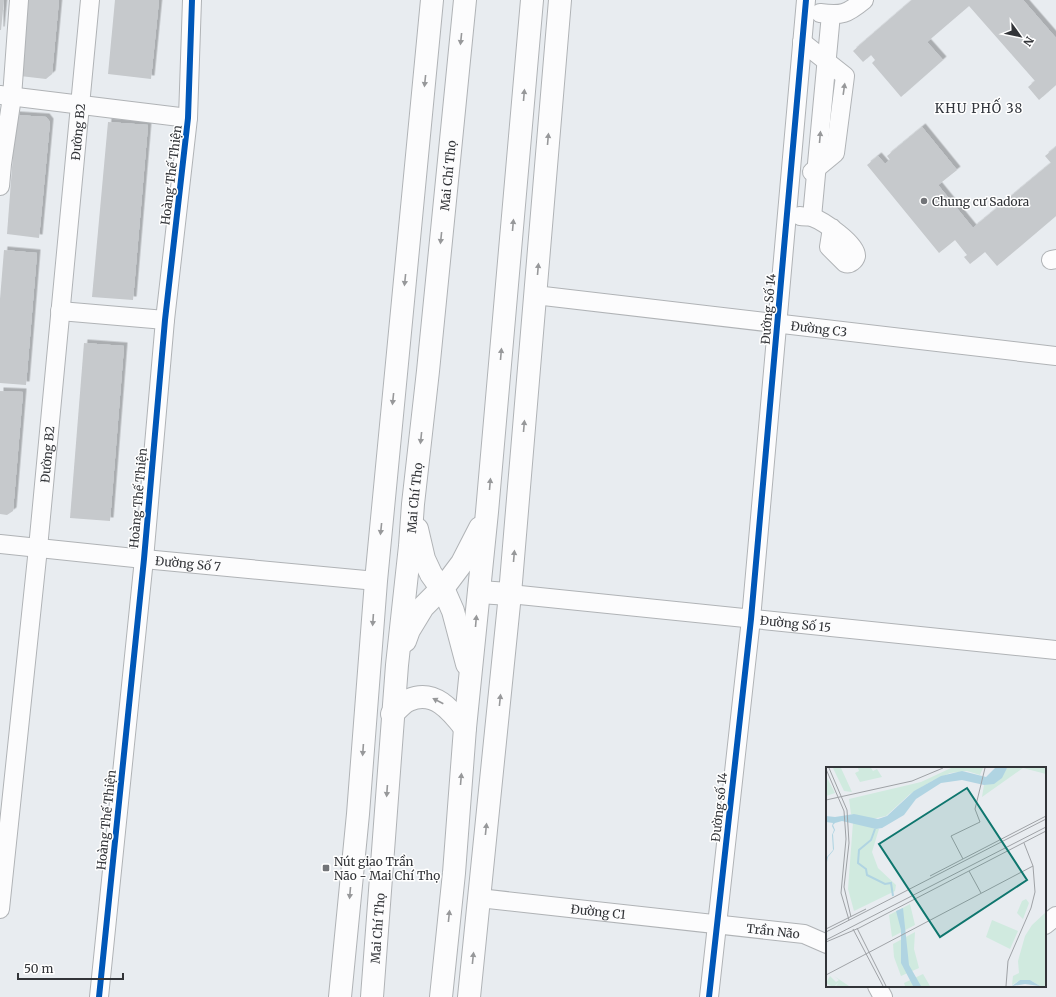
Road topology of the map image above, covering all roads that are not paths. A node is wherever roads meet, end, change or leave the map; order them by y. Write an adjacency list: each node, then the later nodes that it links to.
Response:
1 (19, 0): 13 (street)
2 (90, 0): 14 (street, Đường B2)
3 (192, 0): 15 (street, Hoàng Thế Thiện)
4 (432, 0): 32 (main road, one-way to 32)
5 (465, 0): 27 (main road, Mai Chí Thọ, one-way to 27)
6 (532, 0): 28 (main road, one-way to 6)
7 (560, 0): 22 (main road, one-way to 7)
8 (864, 0): 10 (street)
9 (806, 6): 10 (street); 11 (street, Đường Số 14)
10 (842, 9): 12 (street)
11 (802, 42): 12 (street); 18 (street, Đường Số 14)
12 (827, 61): 16 (street, one-way to 12)
13 (6, 96): 14 (street); 17 (street)
14 (80, 105): 15 (street); 23 (street, Đường B2)
15 (188, 118): 24 (street, Hoàng Thế Thiện)
16 (817, 168): 18 (street); 20 (street)
17 (0, 186)
18 (789, 189): 19 (street, Đường Số 14)
19 (787, 215): 20 (street); 25 (street, Đường Số 14)
20 (812, 217): 21 (street)
21 (832, 228)
22 (535, 295): 25 (street, Đường C3); 36 (main road, one-way to 22)
23 (60, 312): 24 (street); 30 (street, Đường B2)
24 (165, 320): 31 (street, Hoàng Thế Thiện)
25 (777, 323): 26 (street, Đường C3); 37 (street, Đường Số 14)
26 (1056, 356)
27 (413, 504): 33 (main road, Mai Chí Thọ); 34 (main road)
28 (487, 512): 34 (main road); 35 (main road)
29 (0, 544): 30 (street, Đường Số 7)
30 (38, 548): 31 (street, Đường Số 7); 44 (street, Đường B2)
31 (144, 559): 32 (street, Đường Số 7); 50 (street, Hoàng Thế Thiện)
32 (376, 581): 33 (main road); 51 (main road, one-way to 51)
33 (406, 585): 34 (main road); 39 (main road, Mai Chí Thọ)
34 (441, 588): 35 (main road); 39 (main road); 40 (main road)
35 (479, 592): 36 (main road); 40 (main road, one-way to 35)
36 (510, 594): 37 (street, Đường Số 15); 43 (main road, one-way to 36)
37 (750, 619): 38 (street, Đường Số 15); 46 (street, Đường số 14)
38 (1056, 650)
39 (397, 665): 41 (main road, Mai Chí Thọ)
40 (471, 679): 42 (main road)
41 (392, 714): 42 (main road, one-way to 41); 52 (main road, Mai Chí Thọ, one-way to 52)
42 (465, 728): 53 (main road, one-way to 42)
43 (479, 898): 46 (street, Đường C1); 54 (main road, one-way to 43)
44 (0, 909)
45 (1056, 916): 47 (street)
46 (717, 924): 48 (street, Trần Não); 55 (street, Đường số 14)
47 (1046, 924)
48 (826, 944)
49 (878, 987): 56 (street)
50 (99, 997)
51 (340, 997)
52 (372, 997)
53 (441, 997)
54 (469, 997)
55 (709, 997)
56 (883, 997)

